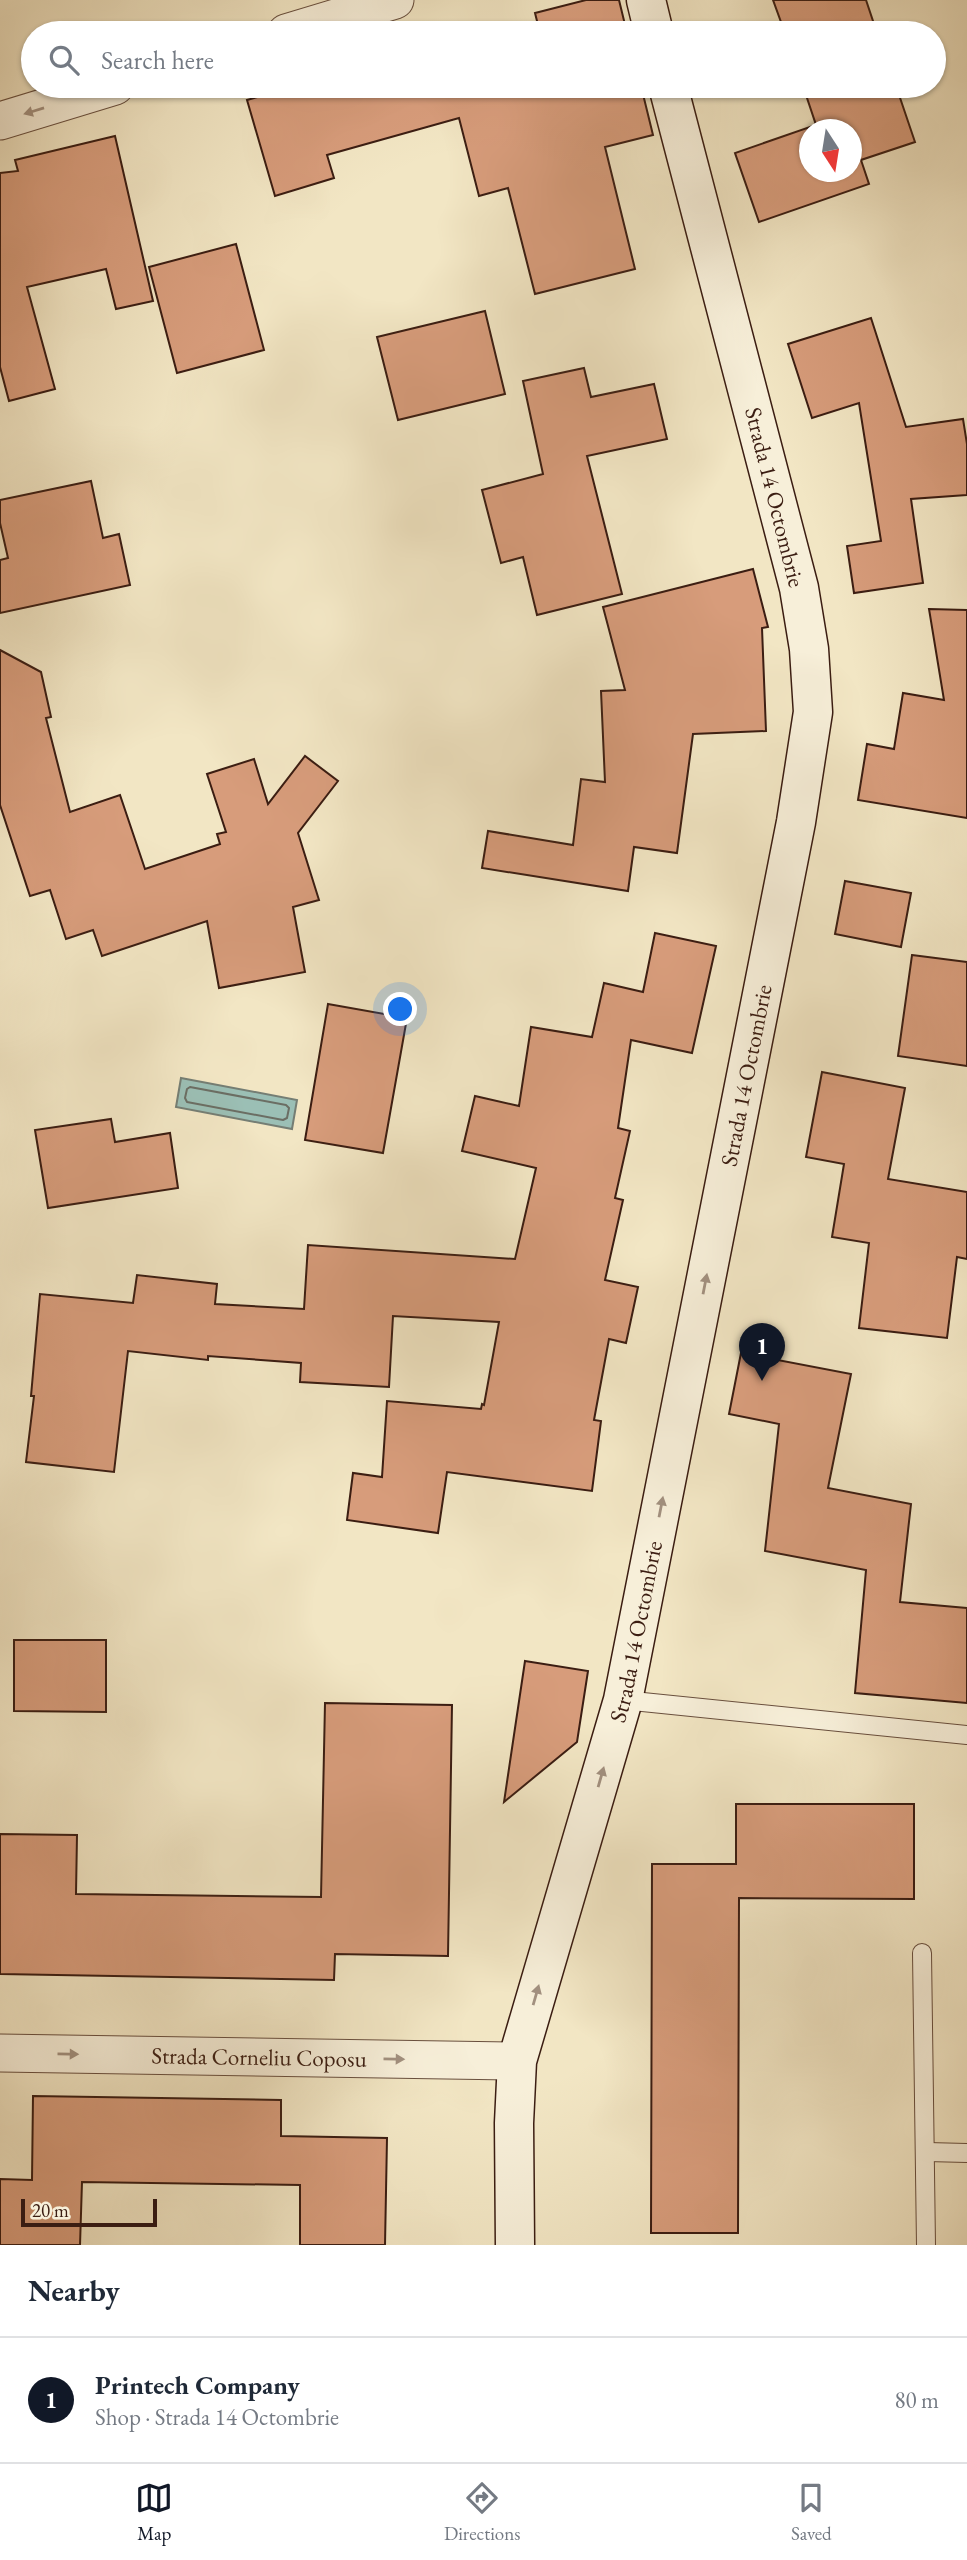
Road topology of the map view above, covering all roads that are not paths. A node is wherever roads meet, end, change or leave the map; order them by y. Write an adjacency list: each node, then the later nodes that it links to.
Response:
1 (394, 0): 3 (street)
2 (646, 0): 4 (street)
3 (325, 21)
4 (651, 21)
5 (76, 98): 7 (street, one-way to 7)
6 (671, 98): 8 (street, Strada 14 Octombrie, one-way to 6)
7 (0, 121)
8 (623, 1700): 9 (lane); 12 (street, Strada 14 Octombrie, one-way to 8)
9 (967, 1735)
10 (922, 1953): 13 (lane)
11 (0, 2053): 12 (street, Strada Corneliu Coposu, one-way to 12)
12 (517, 2061): 15 (street, Strada 14 Octombrie)
13 (926, 2151): 14 (lane); 16 (lane)
14 (967, 2153)
15 (515, 2245)
16 (926, 2245)

